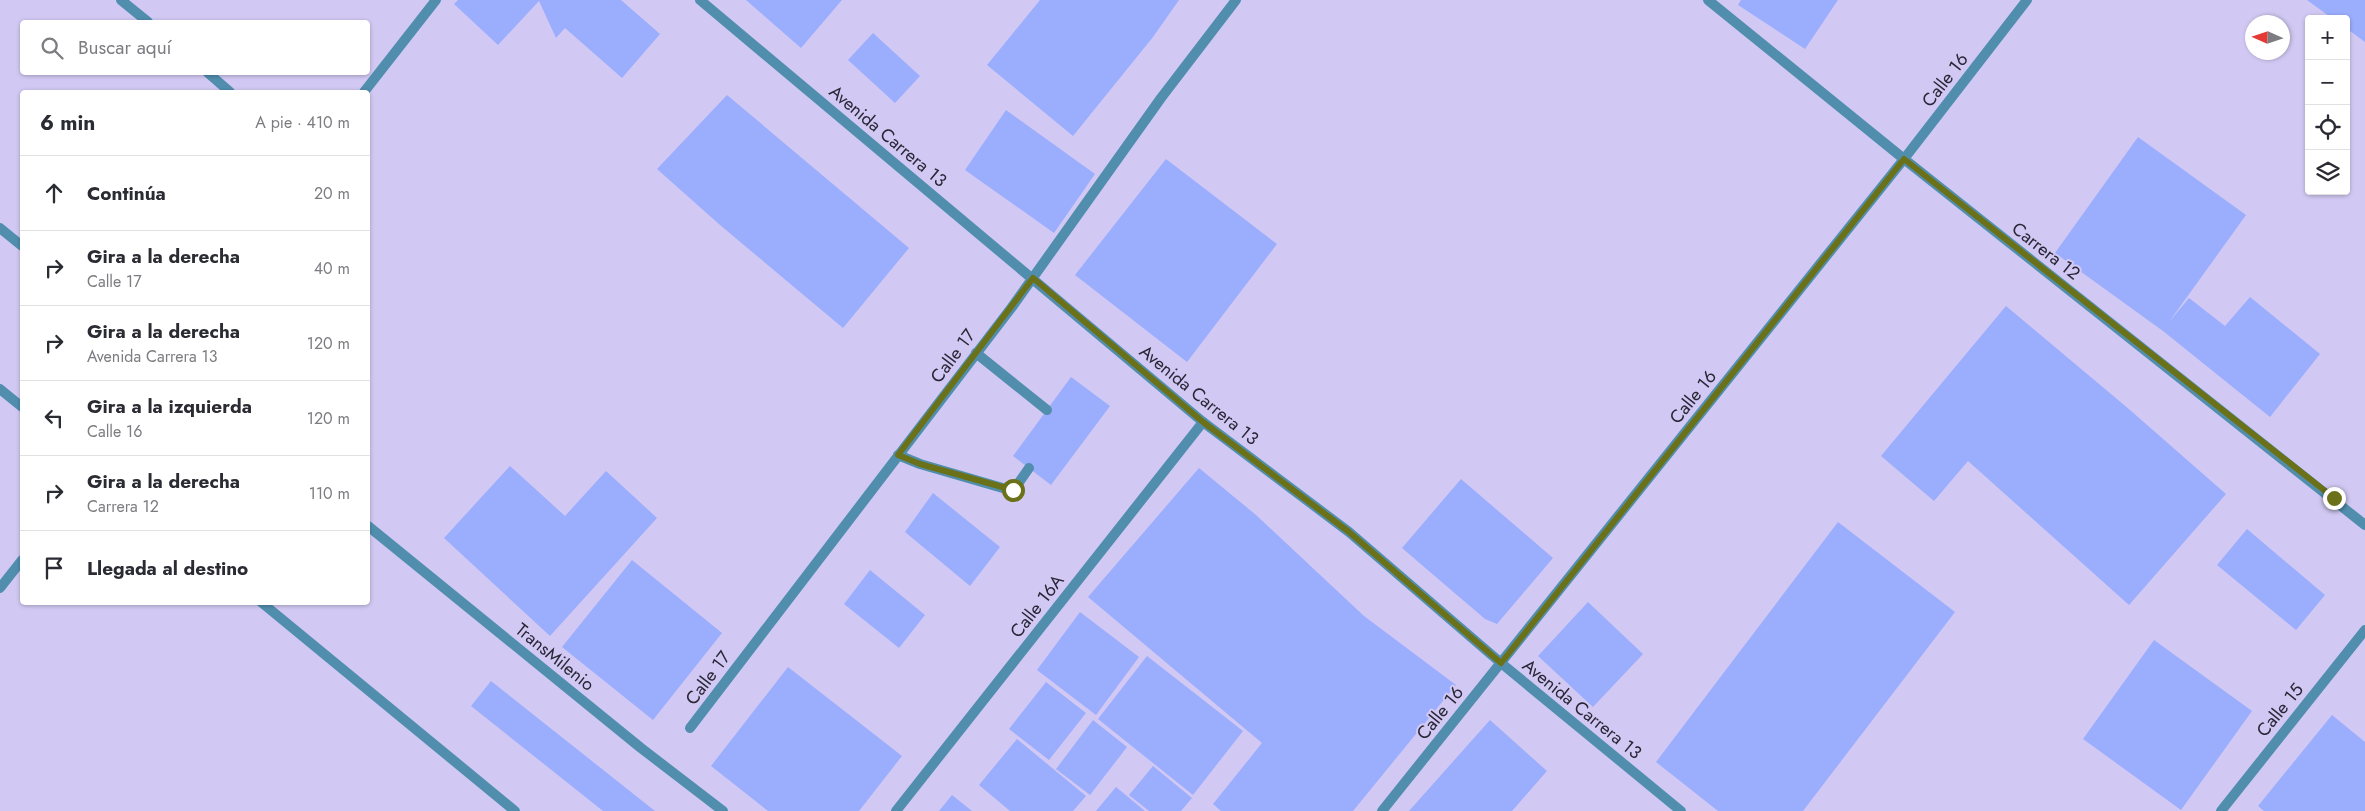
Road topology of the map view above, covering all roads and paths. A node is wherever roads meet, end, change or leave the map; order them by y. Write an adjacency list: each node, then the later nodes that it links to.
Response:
1 (121, 0): 7 (street)
2 (436, 0): 10 (street)
3 (700, 0): 14 (street, Avenida Carrera 13)
4 (1236, 0): 14 (street, Calle 17)
5 (1708, 0): 11 (street, Carrera 12)
6 (2027, 0): 11 (street, Calle 16)
7 (146, 20)
8 (210, 75): 9 (street)
9 (228, 90)
10 (366, 90)
11 (1904, 159): 22 (street, Carrera 12); 28 (street, Calle 16)
12 (0, 228): 13 (street)
13 (20, 244)
14 (1033, 278): 15 (street, Calle 17); 19 (street, Avenida Carrera 13)
15 (976, 353): 18 (street); 20 (street, Calle 17)
16 (0, 389): 17 (street)
17 (20, 405)
18 (1047, 410)
19 (1203, 422): 28 (street, Avenida Carrera 13); 32 (street, Calle 16A)
20 (898, 455): 21 (street); 29 (street, Calle 17)
21 (1029, 468)
22 (2365, 525)
23 (370, 528): 31 (street, TransMilenio)
24 (20, 563): 25 (street)
25 (0, 588)
26 (264, 605): 30 (street)
27 (2365, 630): 35 (street, Calle 15)
28 (1501, 663): 33 (street, Calle 16); 34 (street, Avenida Carrera 13)
29 (690, 728)
30 (515, 811)
31 (723, 811)
32 (896, 811)
33 (1382, 811)
34 (1680, 811)
35 (2221, 811)

